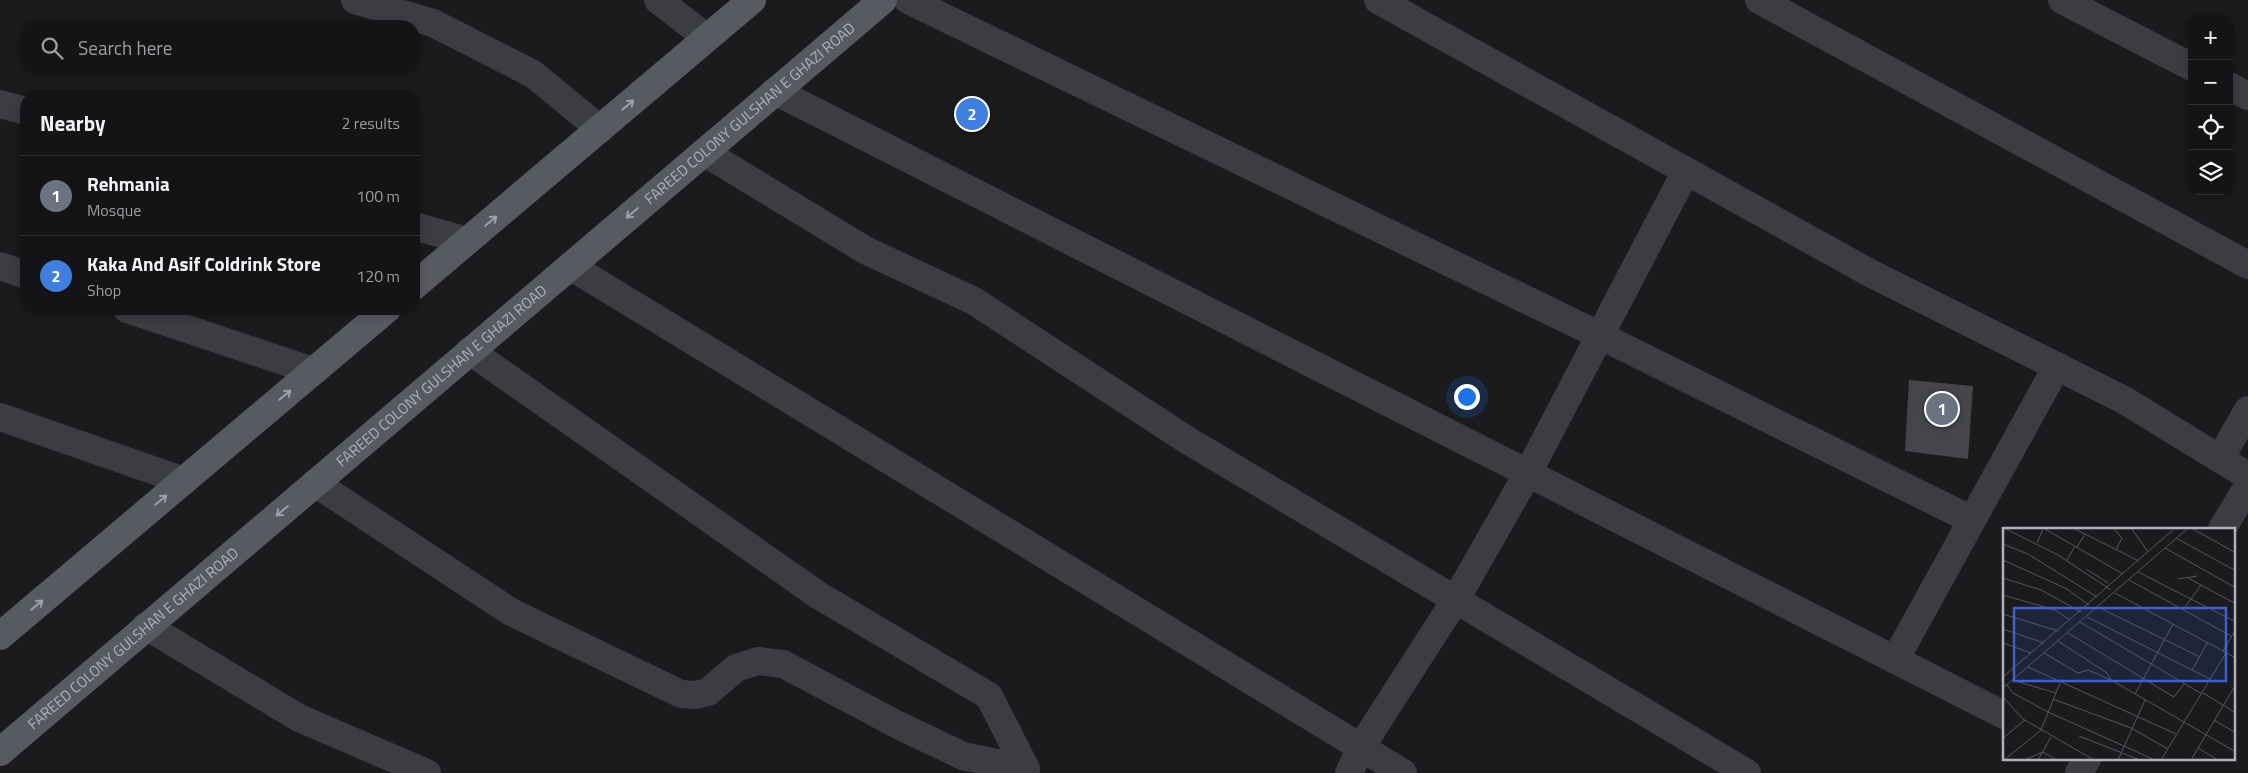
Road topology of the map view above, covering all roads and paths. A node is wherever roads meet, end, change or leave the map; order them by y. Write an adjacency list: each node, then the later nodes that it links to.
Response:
1 (355, 0): 17 (street)
2 (658, 0): 10 (street)
3 (752, 0): 10 (main road)
4 (883, 0): 13 (main road, FAREED COLONY GULSHAN E GHAZI ROAD)
5 (908, 0): 29 (street)
6 (1378, 0): 19 (street)
7 (1759, 0): 9 (street)
8 (2062, 0): 11 (street)
9 (1801, 10): 22 (street)
10 (707, 38): 17 (main road, one-way to 10)
11 (2188, 65)
12 (2233, 88): 14 (street)
13 (775, 91): 18 (main road, FAREED COLONY GULSHAN E GHAZI ROAD); 36 (street)
14 (2248, 96)
15 (0, 104): 16 (street)
16 (20, 109)
17 (600, 128): 21 (main road, one-way to 17)
18 (704, 152): 24 (main road, FAREED COLONY GULSHAN E GHAZI ROAD, one-way to 24); 43 (street)
19 (1686, 171): 29 (street); 31 (street)
20 (420, 228): 21 (street)
21 (467, 241): 26 (main road)
22 (2248, 265)
23 (0, 266): 25 (street)
24 (570, 266): 30 (main road, FAREED COLONY GULSHAN E GHAZI ROAD); 48 (street)
25 (20, 273)
26 (420, 281)
27 (145, 315): 32 (street)
28 (380, 315): 32 (main road)
29 (1601, 336): 36 (street); 41 (street)
30 (470, 351): 39 (main road, FAREED COLONY GULSHAN E GHAZI ROAD); 51 (street)
31 (2057, 366): 35 (street); 41 (street)
32 (314, 371): 38 (main road, one-way to 32)
33 (2248, 410): 35 (street)
34 (0, 417): 38 (street)
35 (2220, 459): 37 (street)
36 (1528, 473): 43 (street); 46 (street)
37 (2248, 476)
38 (184, 481): 45 (main road, one-way to 38)
39 (316, 483): 44 (main road, FAREED COLONY GULSHAN E GHAZI ROAD, one-way to 44); 51 (street)
40 (2248, 486): 42 (street)
41 (1972, 520): 46 (street)
42 (2223, 528)
43 (1456, 600): 48 (street); 55 (street)
44 (146, 626): 49 (main road, FAREED COLONY GULSHAN E GHAZI ROAD); 52 (street)
45 (0, 636)
46 (1895, 660): 47 (street)
47 (2003, 714)
48 (1361, 747): 53 (street); 54 (street)
49 (0, 752)
50 (2086, 760): 56 (street)
51 (1030, 771)
52 (427, 773)
53 (1349, 773)
54 (1403, 773)
55 (1747, 773)
56 (2079, 773)

